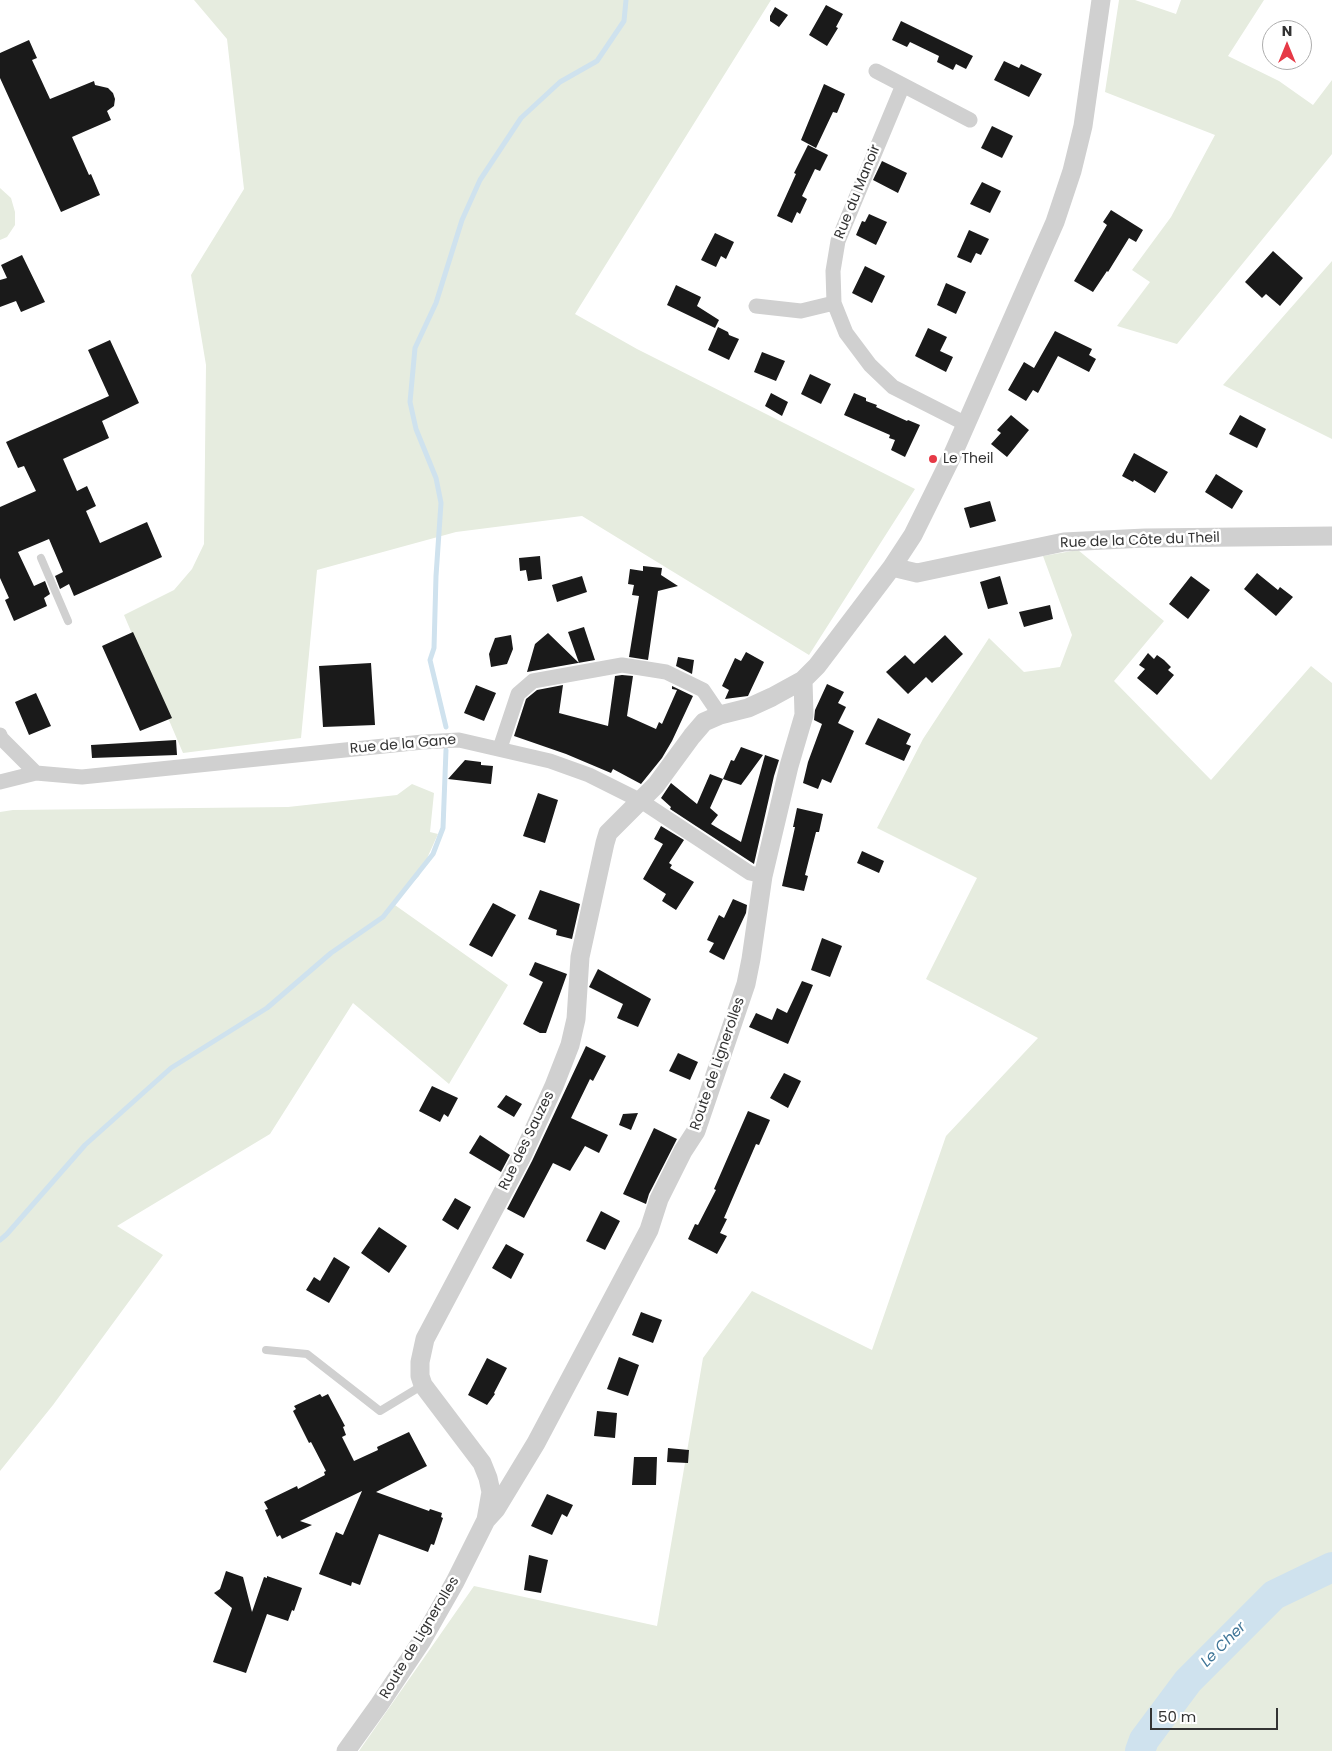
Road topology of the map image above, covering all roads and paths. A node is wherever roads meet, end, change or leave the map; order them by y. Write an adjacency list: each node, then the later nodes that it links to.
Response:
1 (1101, 0): 7 (street)
2 (876, 71): 3 (street)
3 (903, 85): 4 (street); 5 (street, Rue du Manoir)
4 (970, 120)
5 (834, 303): 6 (street); 7 (street, Rue du Manoir)
6 (756, 306)
7 (966, 424): 10 (street)
8 (1332, 536): 10 (street, Rue de la Côte du Theil)
9 (41, 558): 11 (lane)
10 (892, 567): 12 (street)
11 (68, 621)
12 (803, 680): 13 (street); 19 (street, Route de Lignerolles)
13 (720, 715): 15 (street); 18 (street)
14 (0, 735): 16 (street)
15 (500, 748): 16 (street, Rue de la Gane); 18 (street, Rue de la Gane)
16 (36, 773): 17 (street, Rue de la Gane)
17 (0, 782)
18 (642, 801): 19 (street, Rue de la Gane); 21 (street, Rue des Sauzes)
19 (763, 876): 23 (street, Route de Lignerolles)
20 (266, 1350): 21 (lane)
21 (423, 1385): 22 (street)
22 (482, 1463): 23 (street); 24 (street)
23 (518, 1471): 24 (street, Route de Lignerolles)
24 (486, 1520): 25 (street, Route de Lignerolles)
25 (346, 1751)

